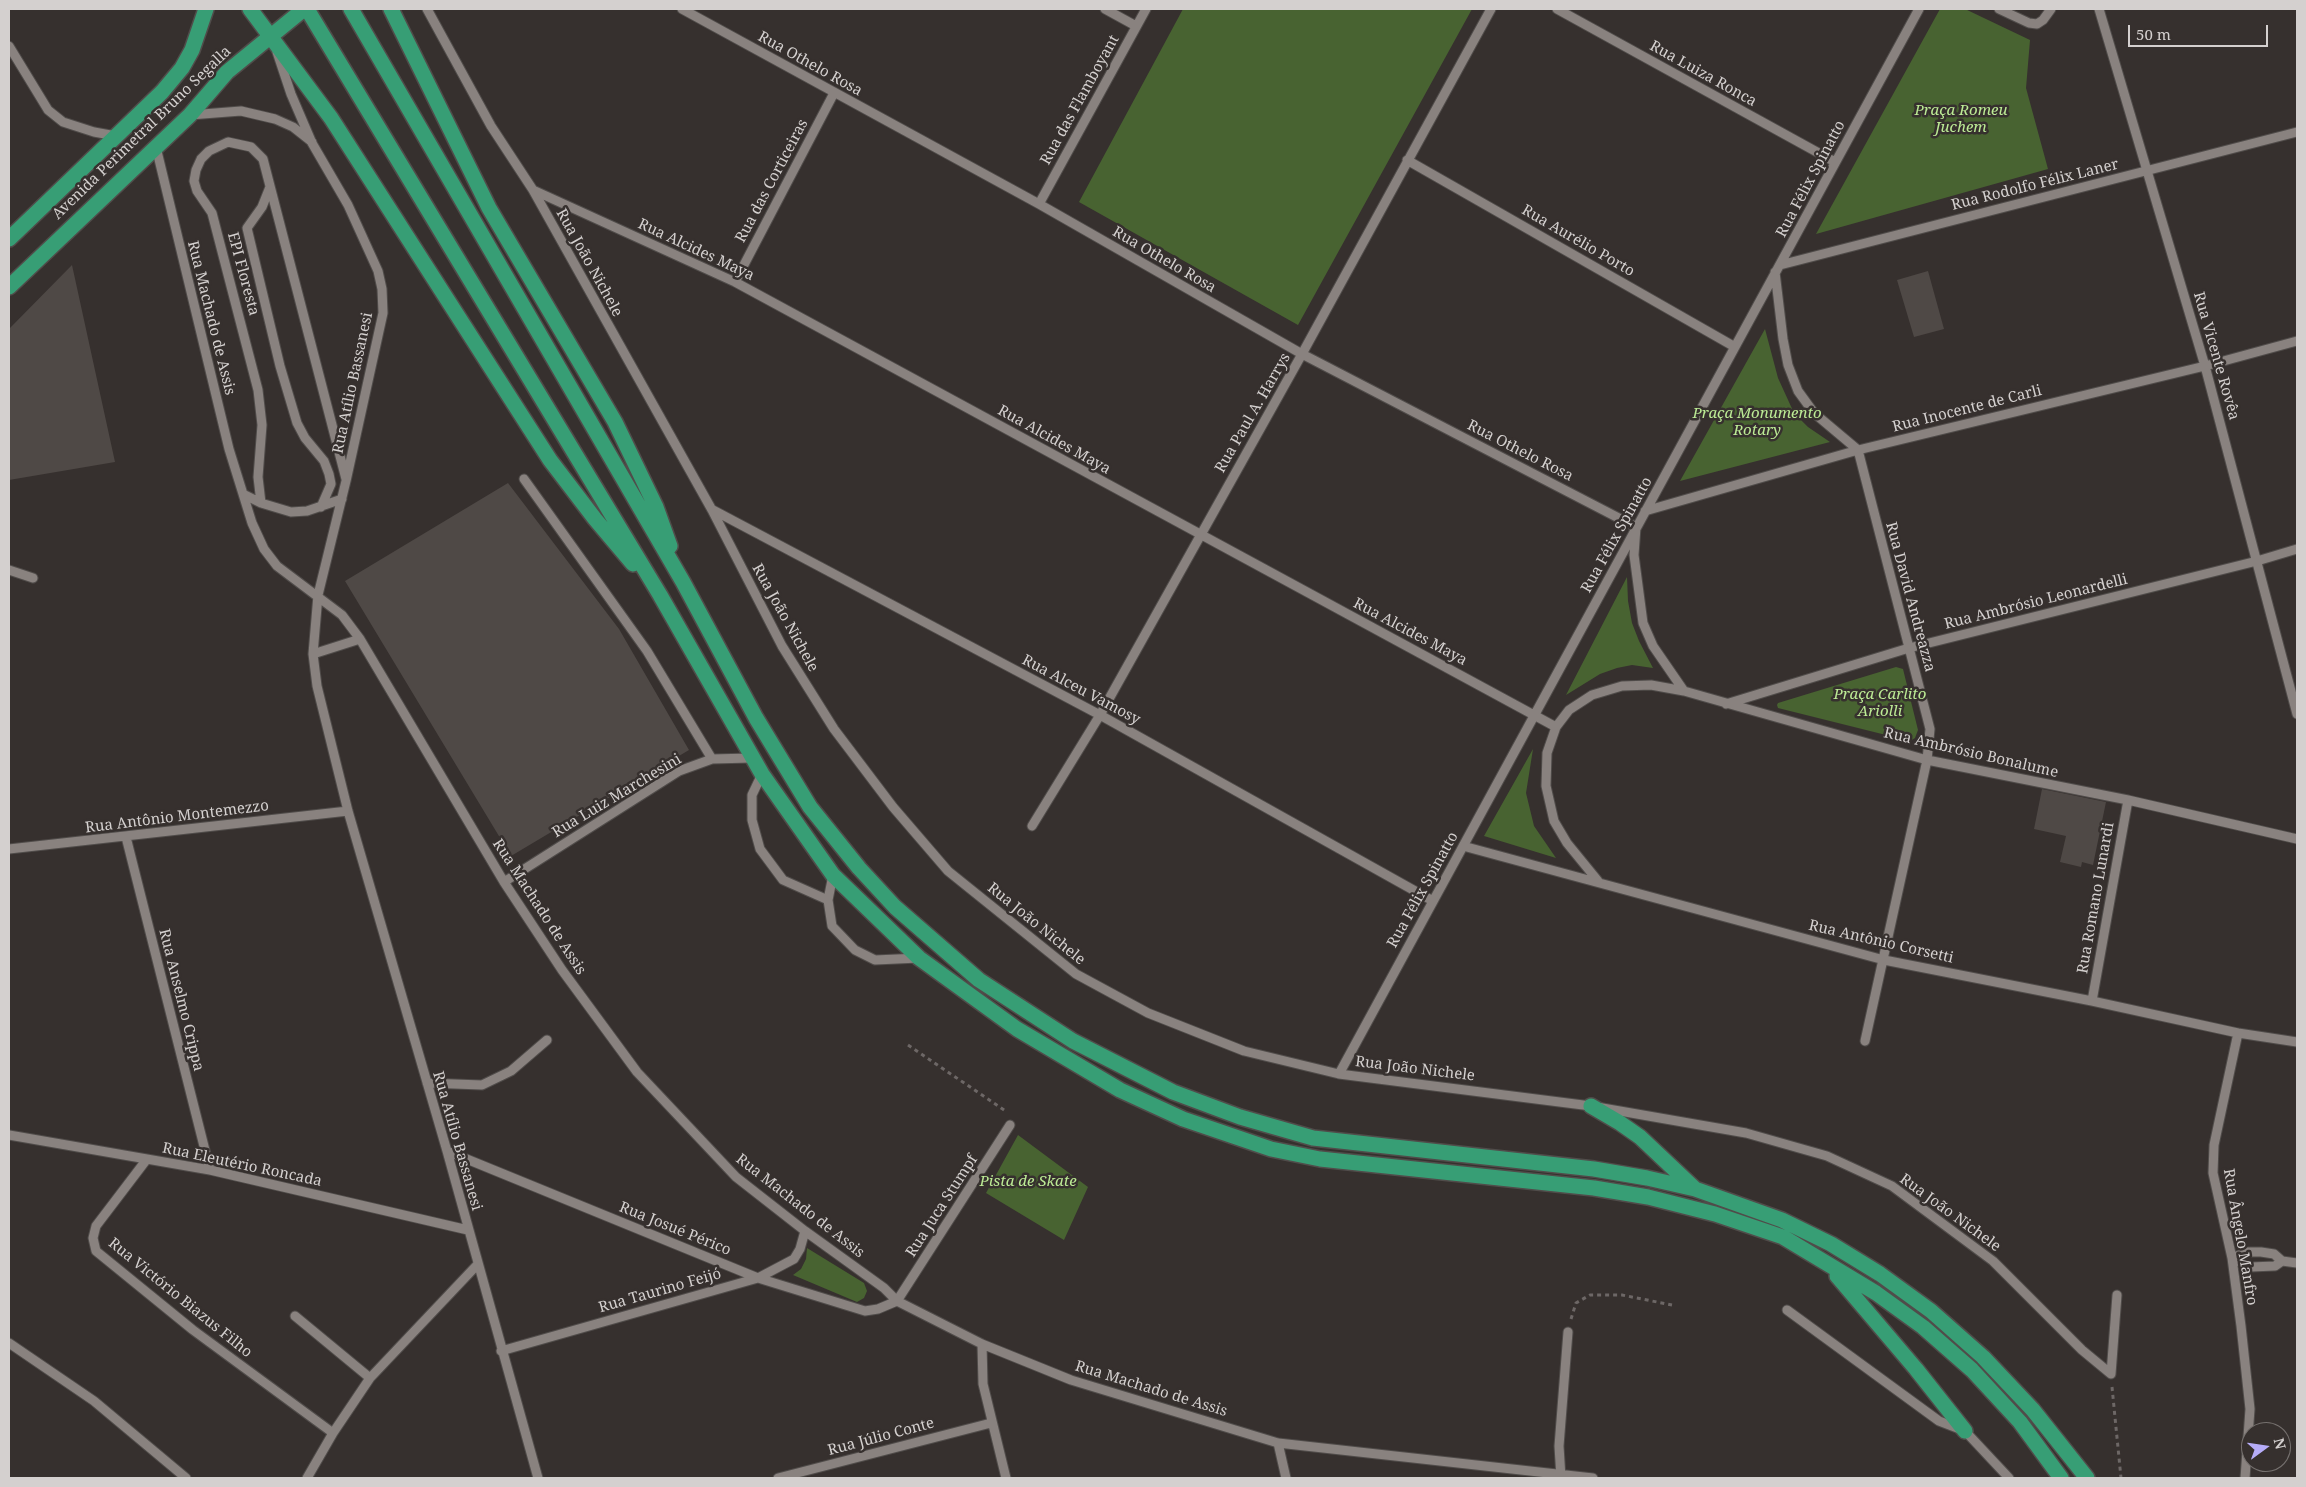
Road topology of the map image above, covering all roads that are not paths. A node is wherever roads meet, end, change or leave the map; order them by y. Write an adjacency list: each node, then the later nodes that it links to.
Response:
1 (206, 9): 22 (highway, Avenida Perimetral Bruno Segalla)
2 (250, 9): 17 (highway)
3 (306, 9): 17 (highway, Avenida Perimetral Bruno Segalla); 56 (highway)
4 (351, 9): 54 (highway)
5 (390, 9): 54 (highway)
6 (427, 9): 29 (street, Rua João Nichele)
7 (682, 9): 19 (street, Rua Othelo Rosa)
8 (1105, 9): 16 (street)
9 (1146, 9): 16 (street, Rua das Flamboyant)
10 (1491, 9): 25 (street, Rua Paul A. Harrys)
11 (1558, 9): 26 (street, Rua Luiza Ronca)
12 (1919, 9): 26 (street, Rua Félix Spinatto)
13 (1998, 9): 14 (street)
14 (2051, 9)
15 (2099, 9): 27 (street, Rua Vicente Rovêa)
16 (1136, 26): 30 (street, Rua das Flamboyant)
17 (272, 41): 20 (highway, Avenida Perimetral Bruno Segalla); 23 (street, Rua Atílio Bassanesi); 56 (highway)
18 (9, 46): 22 (street)
19 (834, 93): 30 (street, Rua Othelo Rosa); 33 (street, Rua das Corticeiras)
20 (190, 115): 23 (street); 24 (highway, Avenida Perimetral Bruno Segalla)
21 (2297, 132): 27 (street, Rua Rodolfo Félix Laner)
22 (116, 136): 31 (highway, Avenida Perimetral Bruno Segalla)
23 (312, 143): 41 (street, Rua Atílio Bassanesi)
24 (156, 147): 34 (highway, Avenida Perimetral Bruno Segalla); 42 (street, Rua Machado de Assis)
25 (1407, 160): 36 (street, Rua Aurélio Porto); 37 (street, Rua Paul A. Harrys)
26 (1835, 162): 32 (street, Rua Félix Spinatto)
27 (2147, 170): 32 (street, Rua Rodolfo Félix Laner); 38 (street, Rua Vicente Rovêa)
28 (270, 187): 41 (street, EPI Floresta); 44 (street, EPI Floresta); 45 (street, EPI Floresta)
29 (533, 190): 33 (street, Rua Alcides Maya); 46 (street, Rua João Nichele)
30 (1039, 204): 37 (street, Rua Othelo Rosa)
31 (9, 239)
32 (1778, 268): 36 (street, Rua Félix Spinatto); 39 (street)
33 (735, 282): 49 (street, Rua Alcides Maya)
34 (9, 286)
35 (2297, 341): 38 (street, Rua Inocente de Carli)
36 (1735, 347): 47 (street, Rua Félix Spinatto)
37 (1302, 354): 48 (street, Rua Othelo Rosa); 49 (street, Rua Paul A. Harrys)
38 (2206, 366): 39 (street, Rua Inocente de Carli); 51 (street, Rua Vicente Rovêa)
39 (1858, 450): 47 (street, Rua Inocente de Carli); 58 (street, Rua David Andreazza)
40 (524, 479): 67 (street)
41 (346, 481): 43 (street, Rua Atílio Bassanesi)
42 (243, 494): 44 (street); 55 (street, Rua Machado de Assis)
43 (342, 499): 45 (street); 55 (street, Rua Atílio Bassanesi)
44 (261, 503): 45 (street)
45 (321, 507)
46 (712, 510): 63 (street, Rua Alceu Vamosy); 89 (street, Rua João Nichele)
47 (1645, 511): 48 (street, Rua Félix Spinatto)
48 (1636, 527): 60 (street); 64 (street, Rua Félix Spinatto)
49 (1199, 534): 63 (street, Rua Paul A. Harrys); 64 (street, Rua Alcides Maya)
50 (2297, 549): 51 (street, Rua Ambrósio Leonardelli)
51 (2257, 561): 58 (street, Rua Ambrósio Leonardelli); 62 (street, Rua Vicente Rovêa)
52 (9, 570): 53 (street)
53 (33, 578)
54 (683, 582): 97 (highway)
55 (318, 595): 57 (street, Rua Machado de Assis); 59 (street, Rua Atílio Bassanesi)
56 (660, 595): 66 (highway)
57 (360, 639): 59 (street); 79 (street, Rua Machado de Assis)
58 (1909, 648): 61 (street, Rua Ambrósio Leonardelli); 68 (street, Rua David Andreazza)
59 (313, 654): 71 (street, Rua Atílio Bassanesi)
60 (1684, 691): 61 (street, Rua Ambrósio Bonalume); 65 (street, Rua Ambrósio Bonalume)
61 (1726, 704): 68 (street, Rua Ambrósio Bonalume)
62 (2297, 714)
63 (1100, 715): 72 (street, Rua Paul A. Harrys); 81 (street, Rua Alceu Vamosy)
64 (1534, 715): 65 (street, Rua Alcides Maya); 75 (street, Rua Félix Spinatto)
65 (1556, 727): 78 (street, Rua Ambrósio Bonalume)
66 (751, 758): 67 (street, Rua Luiz Marchesini); 69 (highway)
67 (712, 759): 79 (street, Rua Luiz Marchesini)
68 (1926, 760): 70 (street, Rua Ambrósio Bonalume); 83 (street, Rua David Andreazza)
69 (762, 774): 77 (highway); 80 (street)
70 (2128, 800): 74 (street, Rua Ambrósio Bonalume); 84 (street, Rua Romano Lunardi)
71 (348, 811): 73 (street, Rua Antônio Montemezzo); 90 (street, Rua Atílio Bassanesi)
72 (1032, 826)
73 (126, 837): 76 (street, Rua Antônio Montemezzo); 96 (street, Rua Anselmo Crippa)
74 (2297, 839)
75 (1463, 846): 78 (street, Rua Antônio Corsetti); 81 (street, Rua Félix Spinatto)
76 (9, 849)
77 (833, 875): 80 (street); 82 (highway)
78 (1598, 881): 83 (street, Rua Antônio Corsetti)
79 (504, 882): 99 (street, Rua Machado de Assis)
80 (828, 900): 82 (street)
81 (1433, 901): 89 (street, Rua Félix Spinatto)
82 (919, 958): 104 (highway)
83 (1884, 960): 84 (street, Rua Antônio Corsetti); 87 (street, Rua David Andreazza)
84 (2092, 1001): 85 (street, Rua Antônio Corsetti)
85 (2238, 1033): 88 (street, Rua Antônio Corsetti); 100 (street, Rua Ângelo Manfro)
86 (547, 1040): 90 (street)
87 (1865, 1041)
88 (2297, 1042)
89 (1338, 1074): 91 (street, Rua João Nichele)
90 (427, 1082): 94 (street, Rua Atílio Bassanesi)
91 (1591, 1106): 97 (highway); 106 (street, Rua João Nichele)
92 (1010, 1125): 107 (street, Rua Juca Stumpf)
93 (9, 1135): 95 (street, Rua Eleutério Roncada)
94 (447, 1151): 98 (street, Rua Atílio Bassanesi); 105 (street, Rua Josué Périco)
95 (147, 1159): 96 (street, Rua Eleutério Roncada); 117 (street, Rua Victório Biazus Filho)
96 (210, 1170): 98 (street, Rua Eleutério Roncada)
97 (1696, 1189): 129 (highway)
98 (468, 1230): 103 (street, Rua Atílio Bassanesi)
99 (805, 1231): 105 (street, Rua Taurino Feijó); 107 (street, Rua Machado de Assis)
100 (2232, 1258): 101 (street); 101 (street); 130 (street, Rua Ângelo Manfro)
101 (2282, 1261): 102 (street)
102 (2297, 1263)
103 (477, 1265): 113 (street, Rua Atílio Bassanesi); 114 (street)
104 (1828, 1266): 116 (highway); 128 (highway)
105 (758, 1278): 107 (street, Rua Josué Périco); 113 (street, Rua Taurino Feijó)
106 (2117, 1295)
107 (897, 1301): 112 (street, Rua Machado de Assis)
108 (1787, 1310): 116 (street)
109 (295, 1316): 114 (street)
110 (1568, 1332): 119 (street)
111 (9, 1343): 120 (street)
112 (982, 1344): 115 (street); 118 (street, Rua Machado de Assis)
113 (501, 1351): 122 (street, Rua Atílio Bassanesi)
114 (370, 1378): 117 (street)
115 (991, 1423): 123 (street, Rua Júlio Conte); 124 (street)
116 (1965, 1431): 127 (street)
117 (333, 1433): 121 (street)
118 (1278, 1443): 119 (street, Rua Machado de Assis); 125 (street)
119 (1560, 1476): 126 (street, Rua Machado de Assis)
120 (186, 1478)
121 (307, 1478)
122 (538, 1478)
123 (778, 1478)
124 (1006, 1478)
125 (1286, 1478)
126 (1593, 1478)
127 (2009, 1478)
128 (2062, 1478)
129 (2087, 1478)
130 (2245, 1478)

